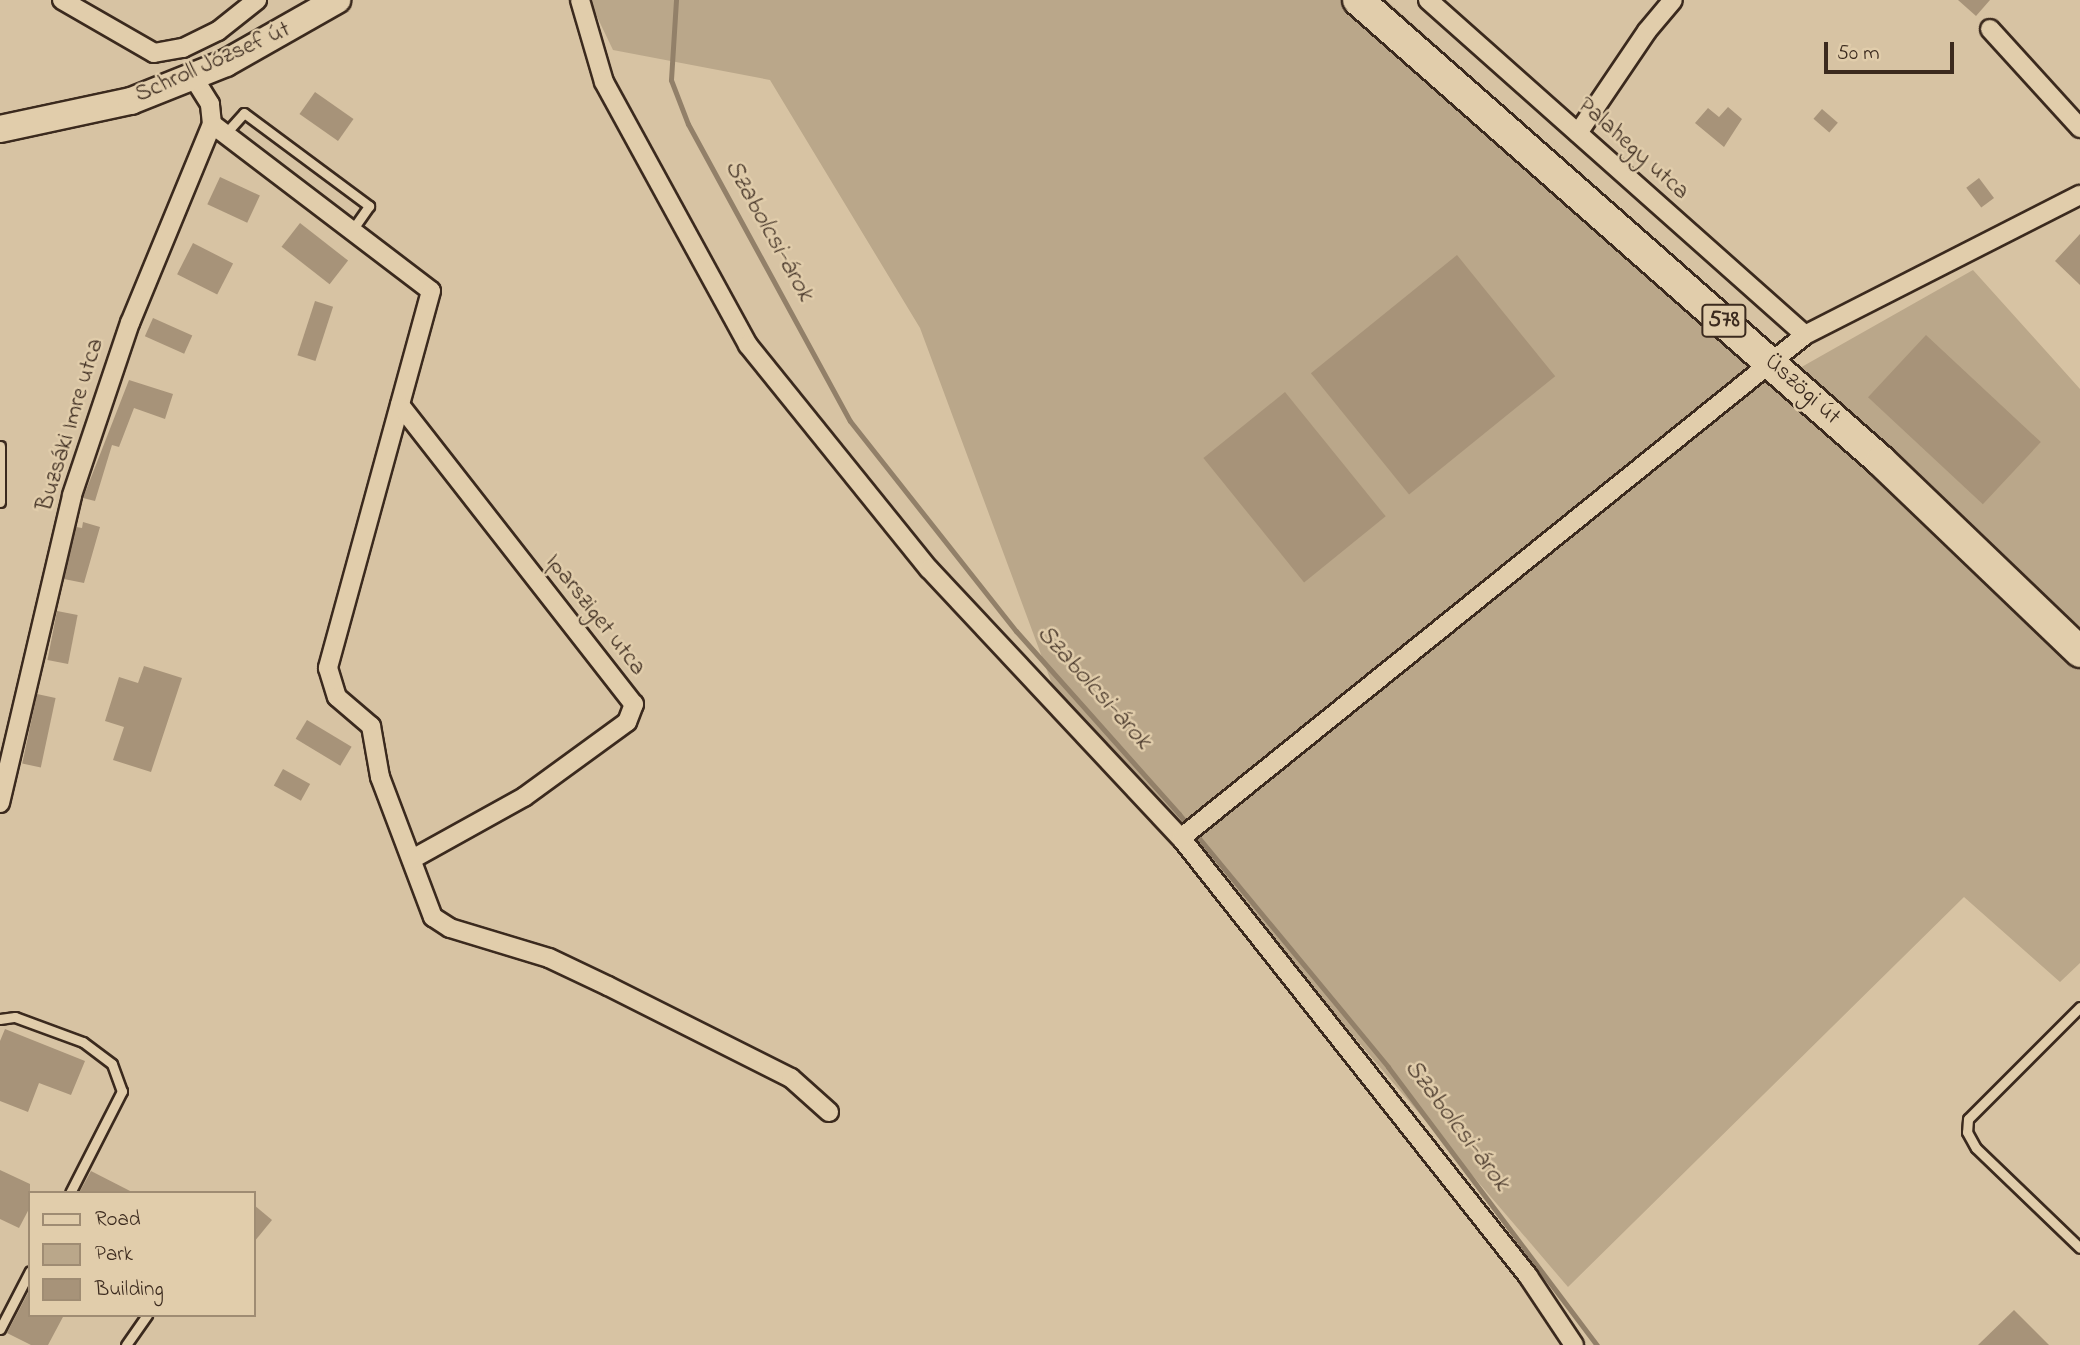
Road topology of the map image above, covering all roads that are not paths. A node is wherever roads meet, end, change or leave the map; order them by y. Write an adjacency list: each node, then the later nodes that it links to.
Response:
1 (62, 0): 2 (street)
2 (257, 0)
3 (337, 0): 9 (main road, Schroll József út)
4 (580, 0): 23 (street)
5 (1358, 0): 17 (main road, Üszögi út / 578)
6 (1428, 0): 13 (street, Palahegy utca)
7 (1673, 0): 13 (street)
8 (1990, 29): 11 (street)
9 (193, 77): 10 (main road, Schroll József út); 12 (street)
10 (0, 128)
11 (2080, 128)
12 (218, 129): 15 (street); 15 (lane); 22 (street, Buzsáki Imre utca)
13 (1578, 132): 16 (street, Palahegy utca)
14 (2080, 195): 16 (street)
15 (352, 230): 18 (street)
16 (1805, 335): 17 (street)
17 (1771, 362): 21 (main road, Üszögi út / 578); 23 (street)
18 (400, 405): 24 (street); 24 (street, Iparsziget utca)
19 (0, 446): 20 (lane)
20 (0, 502)
21 (2080, 652)
22 (1, 803)
23 (1189, 832): 34 (street)
24 (412, 859): 27 (street)
25 (2080, 1007): 29 (lane)
26 (0, 1019): 28 (lane)
27 (829, 1112)
28 (71, 1191)
29 (2080, 1248)
30 (28, 1275): 32 (lane)
31 (146, 1317): 33 (lane)
32 (0, 1329)
33 (126, 1345)
34 (1574, 1345)

